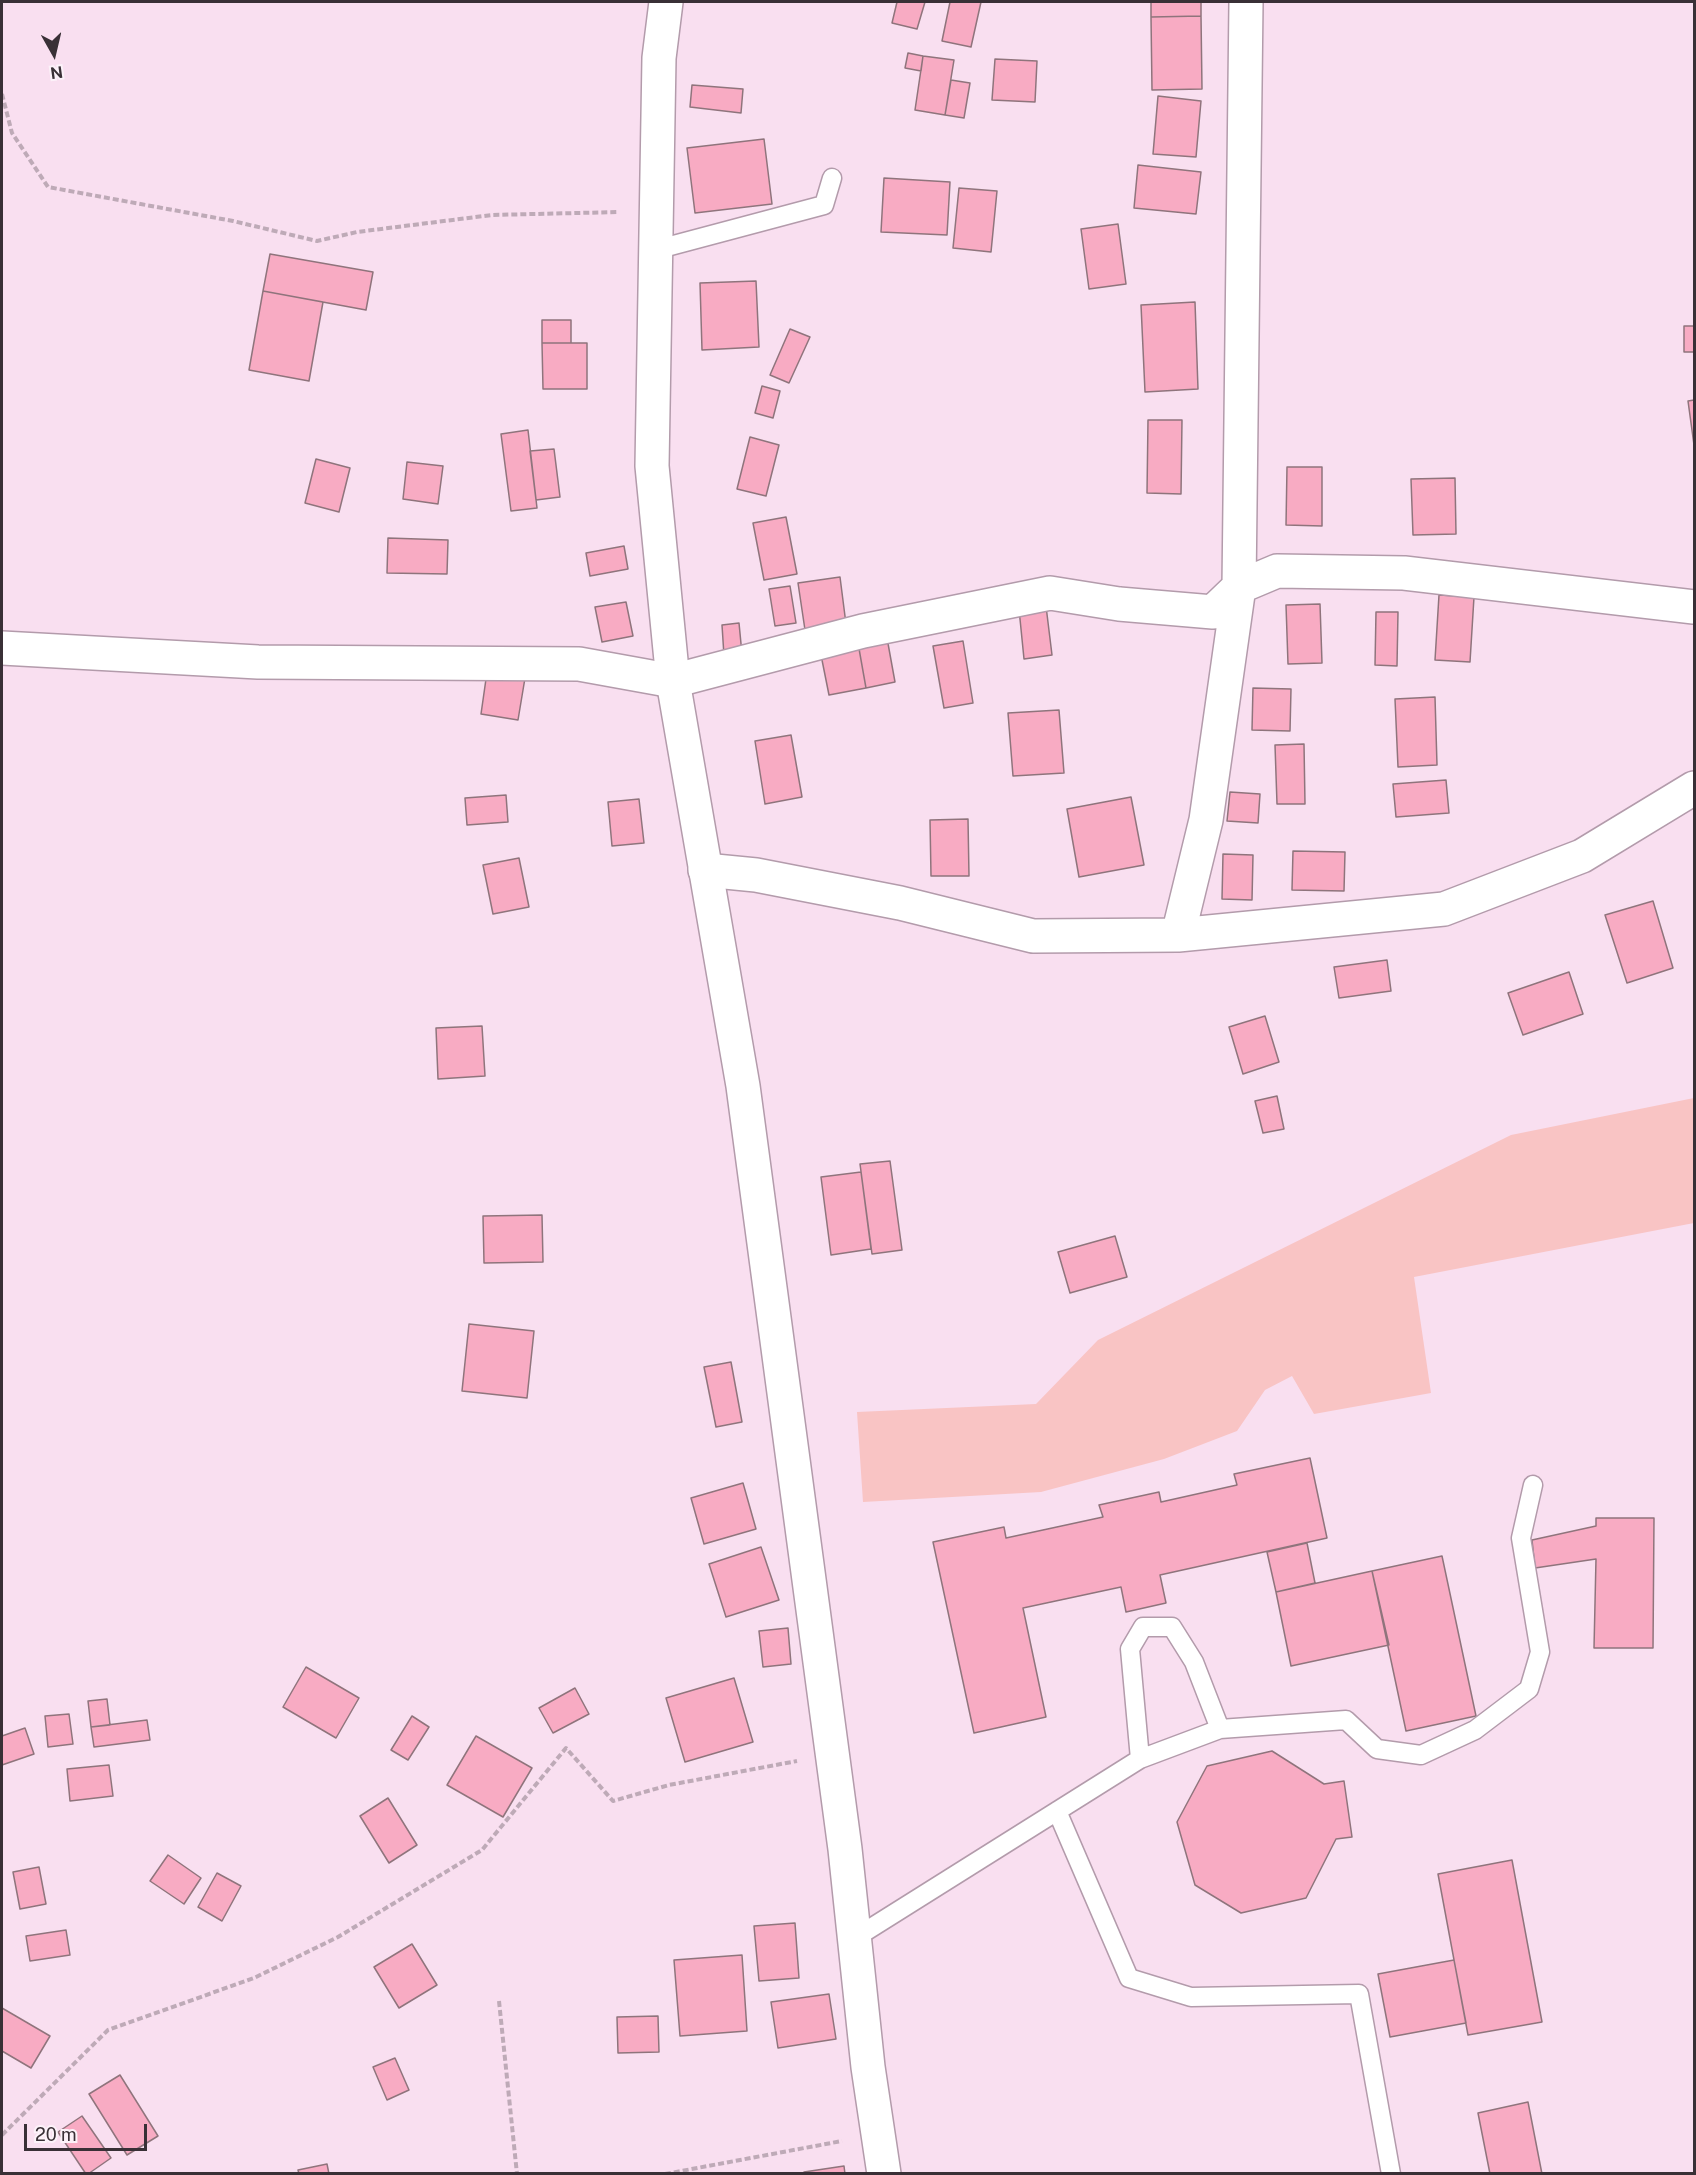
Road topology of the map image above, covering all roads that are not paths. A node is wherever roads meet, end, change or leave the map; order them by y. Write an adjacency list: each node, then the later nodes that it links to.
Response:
1 (666, 2): 4 (street)
2 (1246, 2): 5 (street)
3 (832, 178): 4 (lane)
4 (655, 250): 8 (street)
5 (1239, 588): 6 (street); 8 (street); 11 (street)
6 (1695, 607)
7 (2, 648): 8 (street)
8 (673, 681): 10 (street)
9 (1695, 788): 11 (street)
10 (705, 870): 11 (street); 16 (street)
11 (1178, 935)
12 (1533, 1485): 13 (lane)
13 (1220, 1729): 14 (lane); 14 (lane)
14 (1140, 1759): 15 (lane)
15 (1057, 1811): 16 (lane); 18 (lane)
16 (855, 1938): 17 (street)
17 (884, 2174)
18 (1391, 2174)

